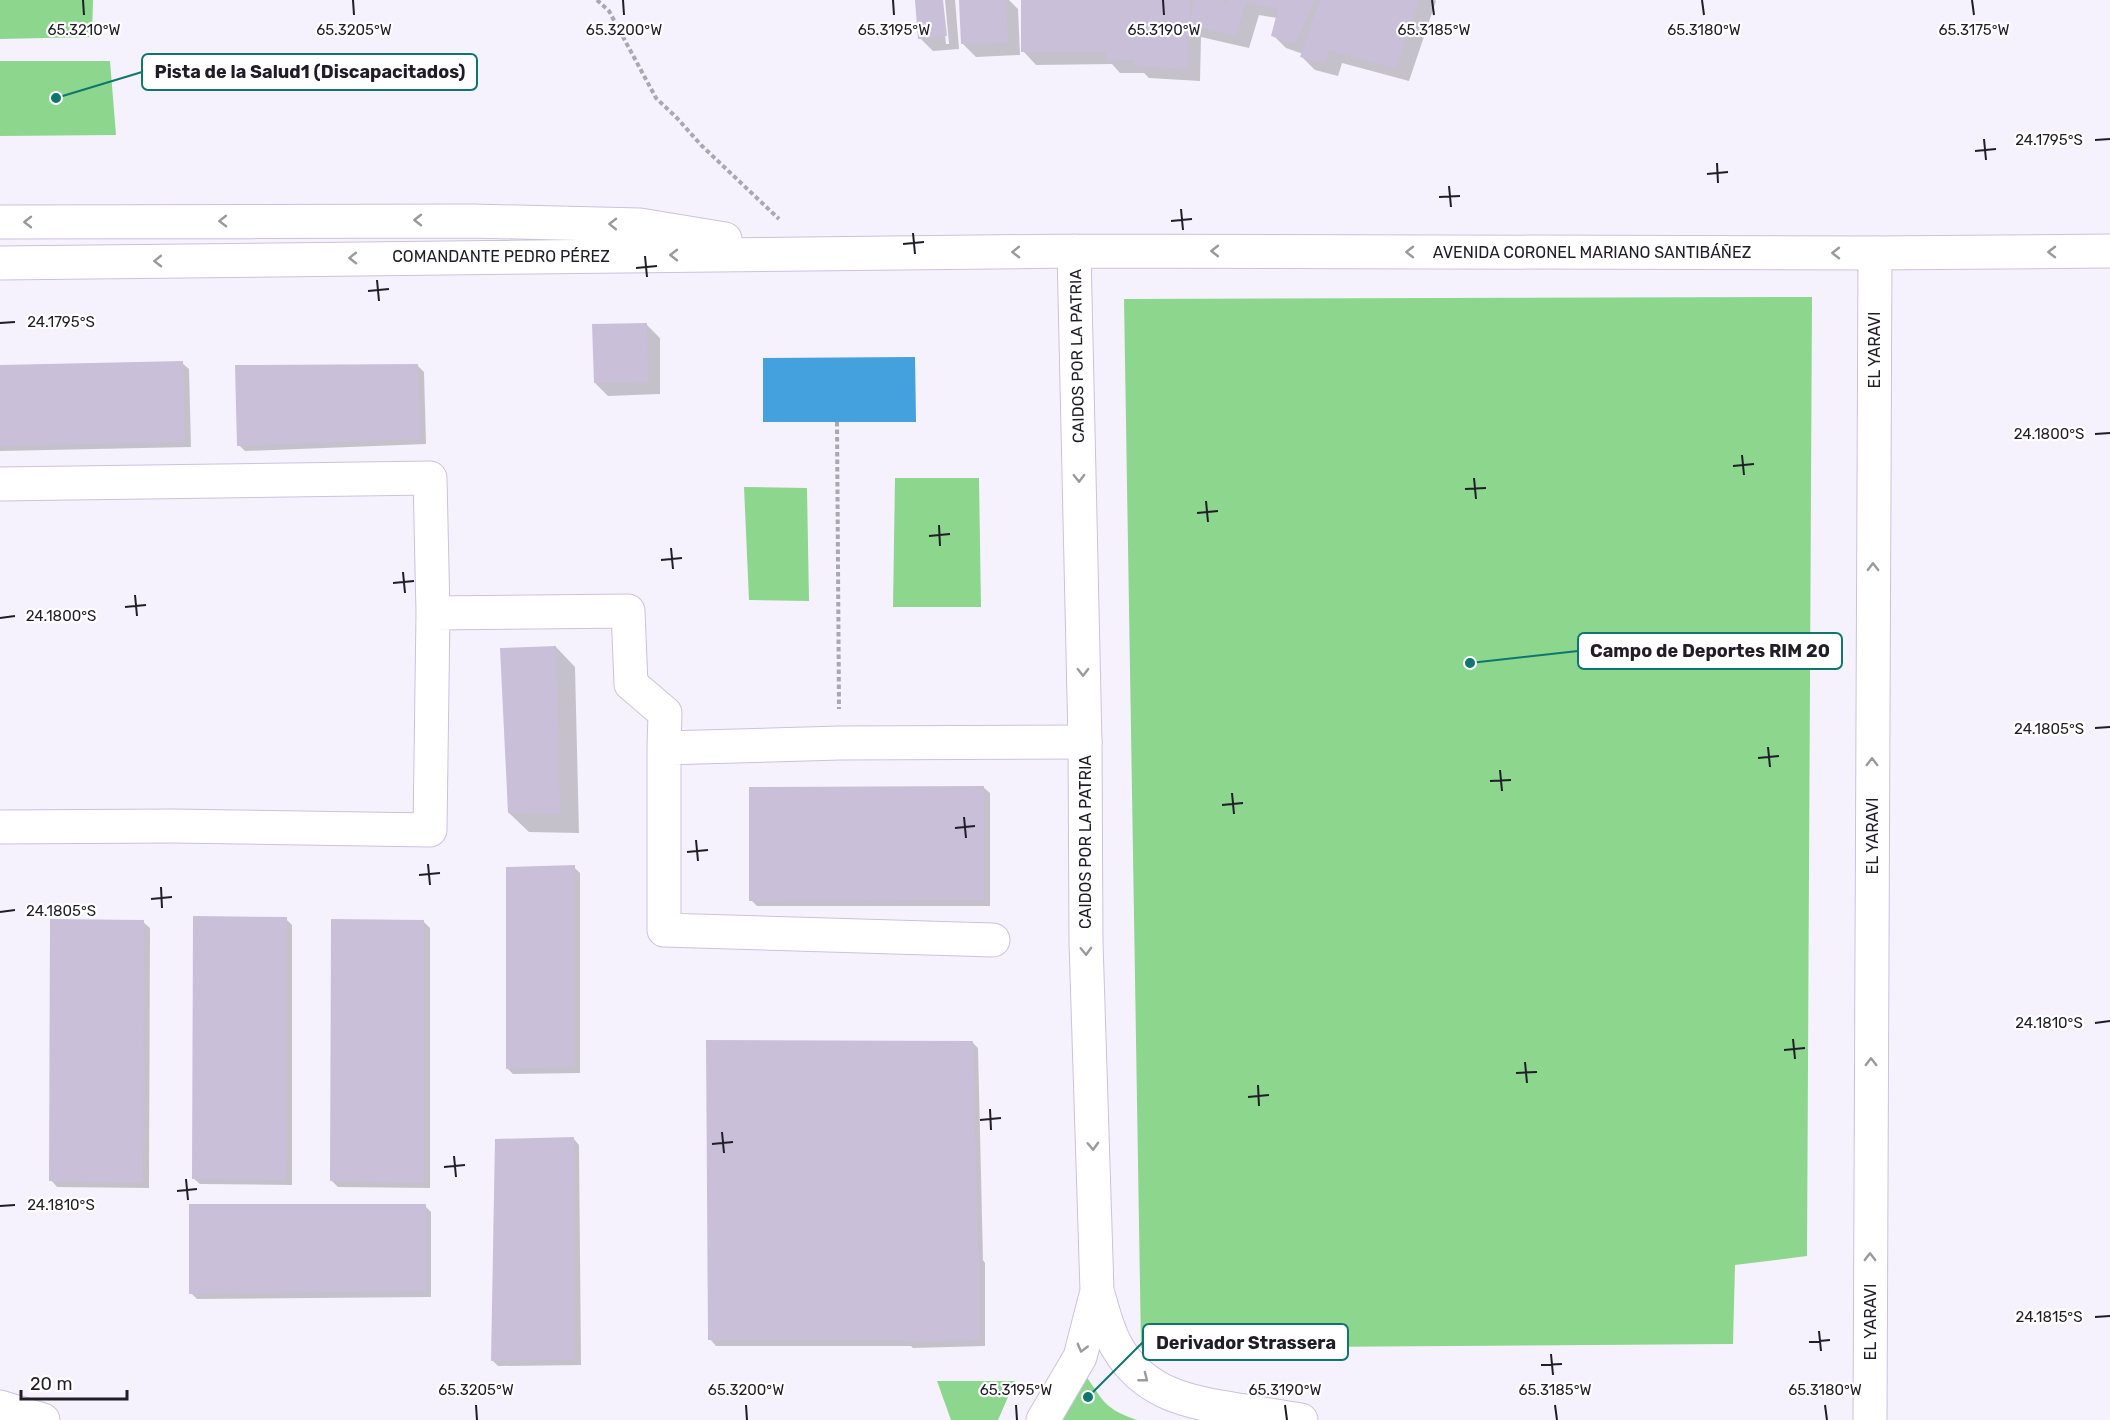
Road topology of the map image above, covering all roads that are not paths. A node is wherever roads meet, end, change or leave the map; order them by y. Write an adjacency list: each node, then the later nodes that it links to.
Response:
1 (0, 222): 5 (main road, one-way to 1)
2 (1074, 251): 4 (main road, AVENIDA CORONEL MARIANO SANTIBÁÑEZ, one-way to 2); 5 (main road, COMANDANTE PEDRO PÉREZ, one-way to 5); 9 (main road, CAIDOS POR LA PATRIA, one-way to 9)
3 (2110, 251): 4 (main road, AVENIDA CORONEL MARIANO SANTIBÁÑEZ, one-way to 4)
4 (1875, 253): 18 (main road, EL YARAVI, one-way to 4)
5 (816, 254): 6 (main road, COMANDANTE PEDRO PÉREZ, one-way to 6)
6 (0, 263)
7 (0, 484): 8 (main road)
8 (434, 613): 10 (main road); 11 (main road)
9 (1085, 742): 10 (main road); 13 (main road, CAIDOS POR LA PATRIA, one-way to 13)
10 (664, 748): 12 (main road)
11 (0, 827)
12 (993, 940)
13 (1097, 1291): 16 (main road, CAIDOS POR LA PATRIA, one-way to 16); 17 (main road, one-way to 17)
14 (0, 1407): 15 (main road)
15 (43, 1420)
16 (1043, 1420)
17 (1301, 1420)
18 (1870, 1420)

